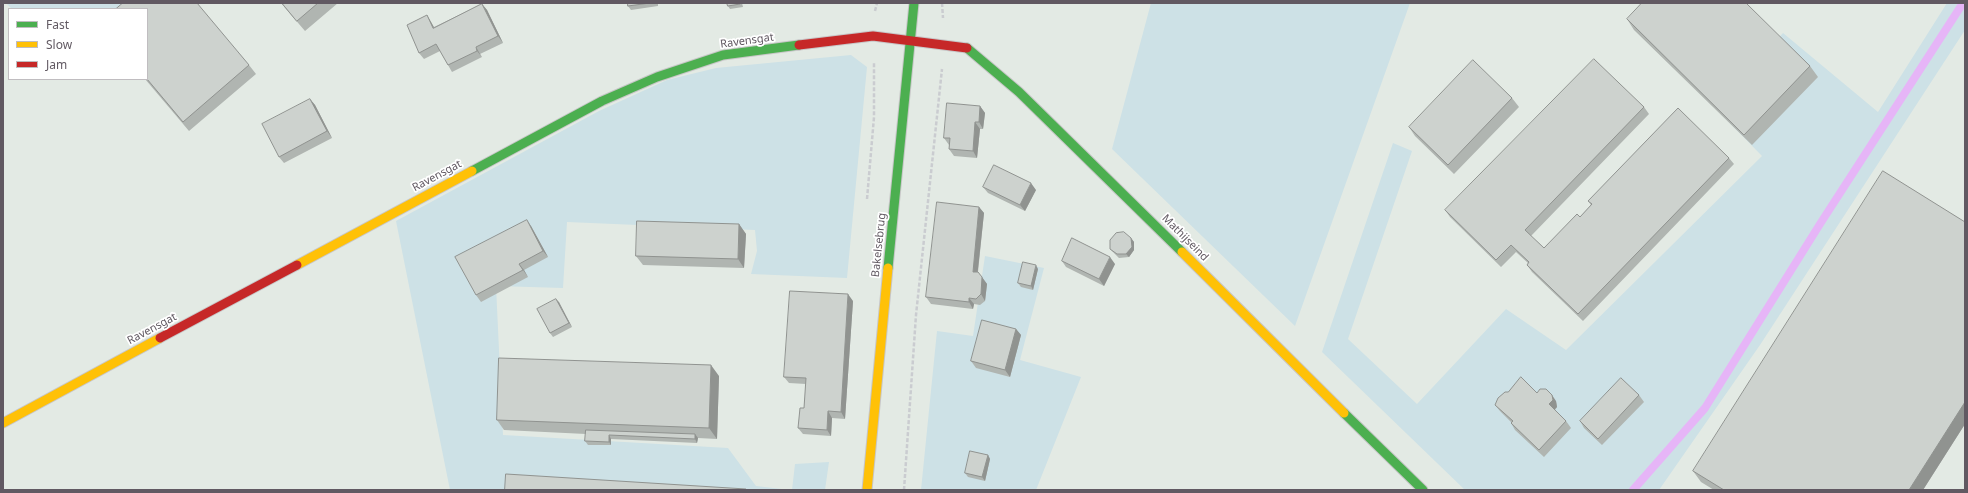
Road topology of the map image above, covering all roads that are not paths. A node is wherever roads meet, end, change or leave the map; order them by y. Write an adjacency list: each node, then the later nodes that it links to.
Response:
1 (914, 3): 2 (street, Bakelsebrug)
2 (910, 42): 3 (street, Ravensgat); 4 (street, Bakelsebrug); 5 (street, Mathijseind)
3 (3, 423)
4 (867, 490)
5 (1423, 490)

